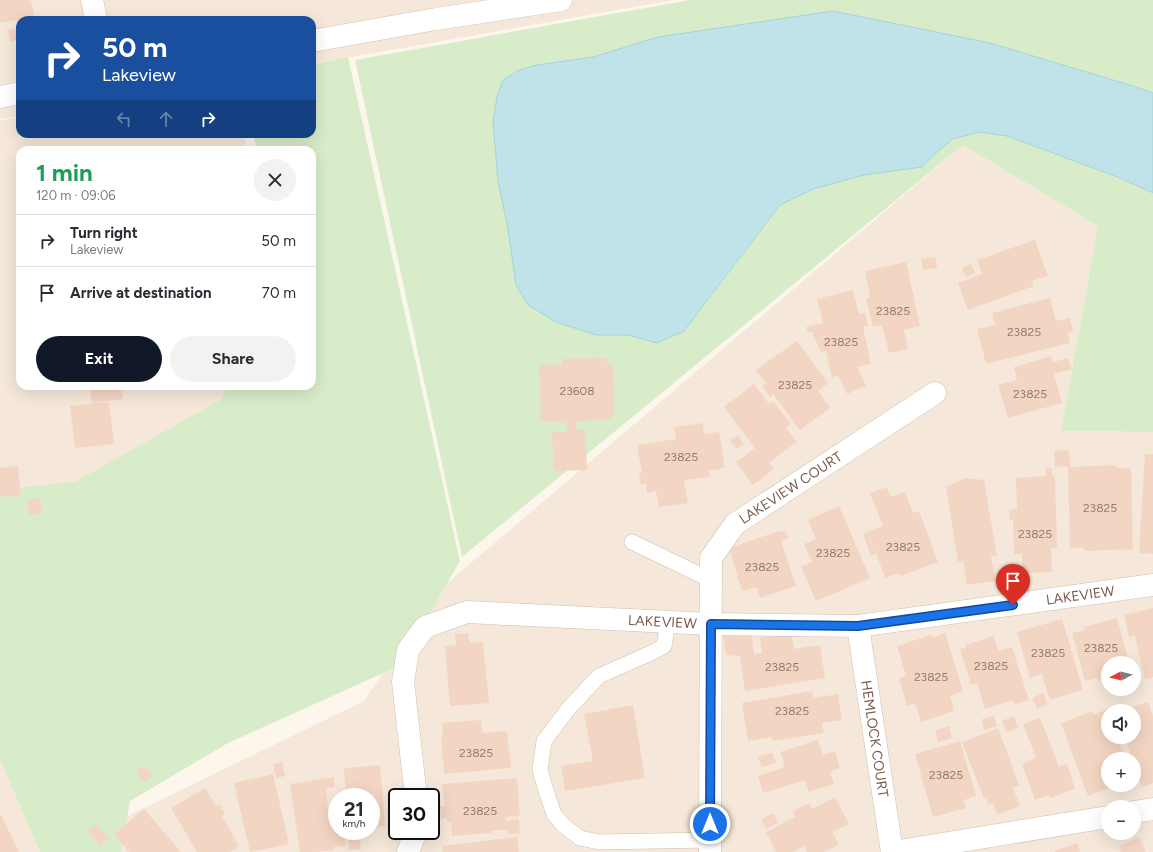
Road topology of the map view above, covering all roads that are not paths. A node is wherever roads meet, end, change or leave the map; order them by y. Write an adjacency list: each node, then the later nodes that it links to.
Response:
1 (92, 0): 3 (street)
2 (561, 0): 4 (street)
3 (95, 16)
4 (316, 40)
5 (16, 94): 6 (street)
6 (0, 97)
7 (935, 393): 9 (street, LAKEVIEW COURT)
8 (632, 542): 9 (lane)
9 (711, 580): 12 (street, LAKEVIEW COURT)
10 (1153, 586): 13 (street, LAKEVIEW)
11 (668, 621): 12 (street, LAKEVIEW); 14 (street, LAKEVIEW); 19 (lane)
12 (711, 624): 13 (street, LAKEVIEW); 19 (street, LAKEVIEW COURT)
13 (858, 626): 21 (street, HEMLOCK COURT)
14 (415, 788)
15 (1153, 809): 16 (street)
16 (1141, 811)
17 (1101, 818): 21 (street, HEMLOCK COURT)
18 (413, 840): 20 (street)
19 (710, 846)
20 (408, 852)
21 (893, 852)

